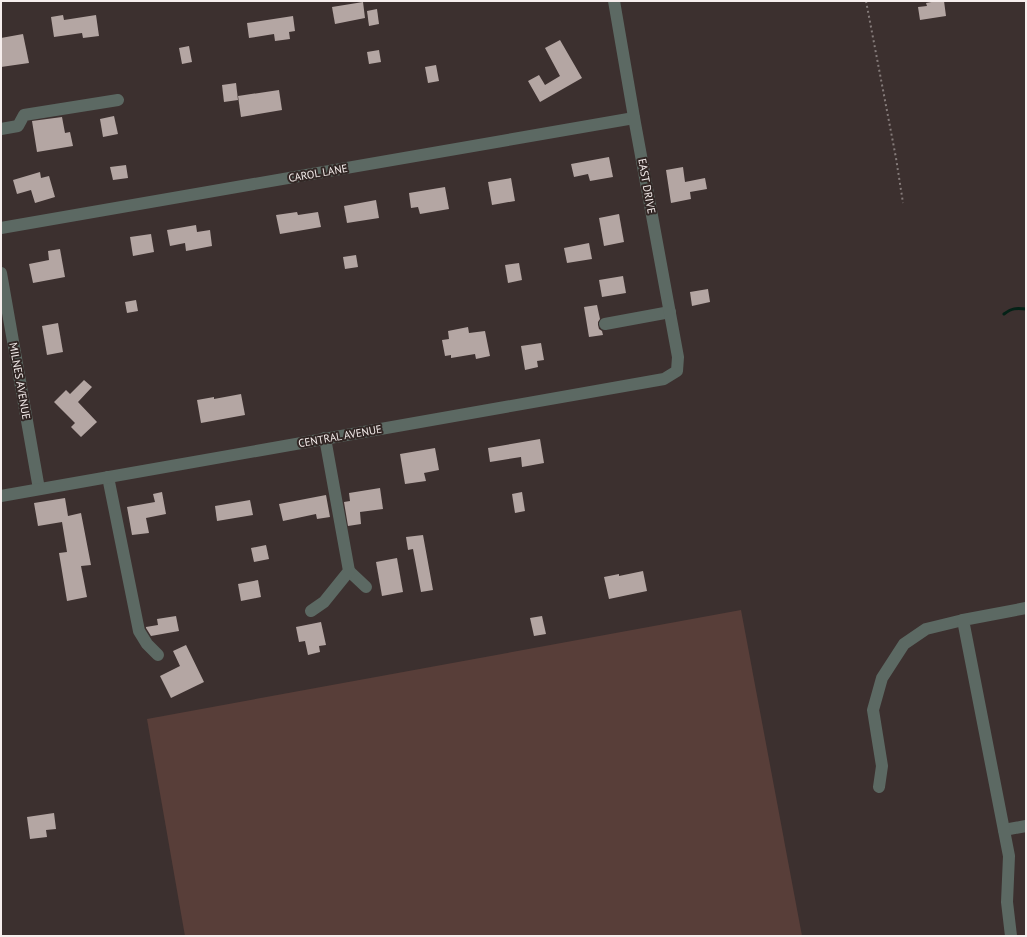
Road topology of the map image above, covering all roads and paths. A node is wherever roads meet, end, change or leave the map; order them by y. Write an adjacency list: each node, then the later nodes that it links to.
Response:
1 (614, 1): 4 (street, EAST DRIVE)
2 (866, 1): 6 (path)
3 (118, 100): 5 (street)
4 (634, 118): 7 (street, CAROL LANE); 9 (street, EAST DRIVE)
5 (1, 129)
6 (904, 203)
7 (1, 228)
8 (1, 273): 14 (street, MILNES AVENUE)
9 (670, 312): 10 (street); 11 (street, EAST DRIVE)
10 (605, 324)
11 (677, 371): 12 (street, CENTRAL AVENUE)
12 (325, 438): 13 (street, CENTRAL AVENUE); 16 (street)
13 (108, 476): 14 (street, CENTRAL AVENUE); 21 (street)
14 (39, 489): 15 (street, CENTRAL AVENUE)
15 (1, 496)
16 (349, 571): 17 (street); 19 (street)
17 (366, 587)
18 (1026, 608): 20 (street)
19 (311, 611)
20 (963, 620): 22 (street); 24 (street)
21 (158, 656)
22 (879, 787)
23 (1026, 826): 24 (street)
24 (1004, 830): 25 (street)
25 (1011, 936)

